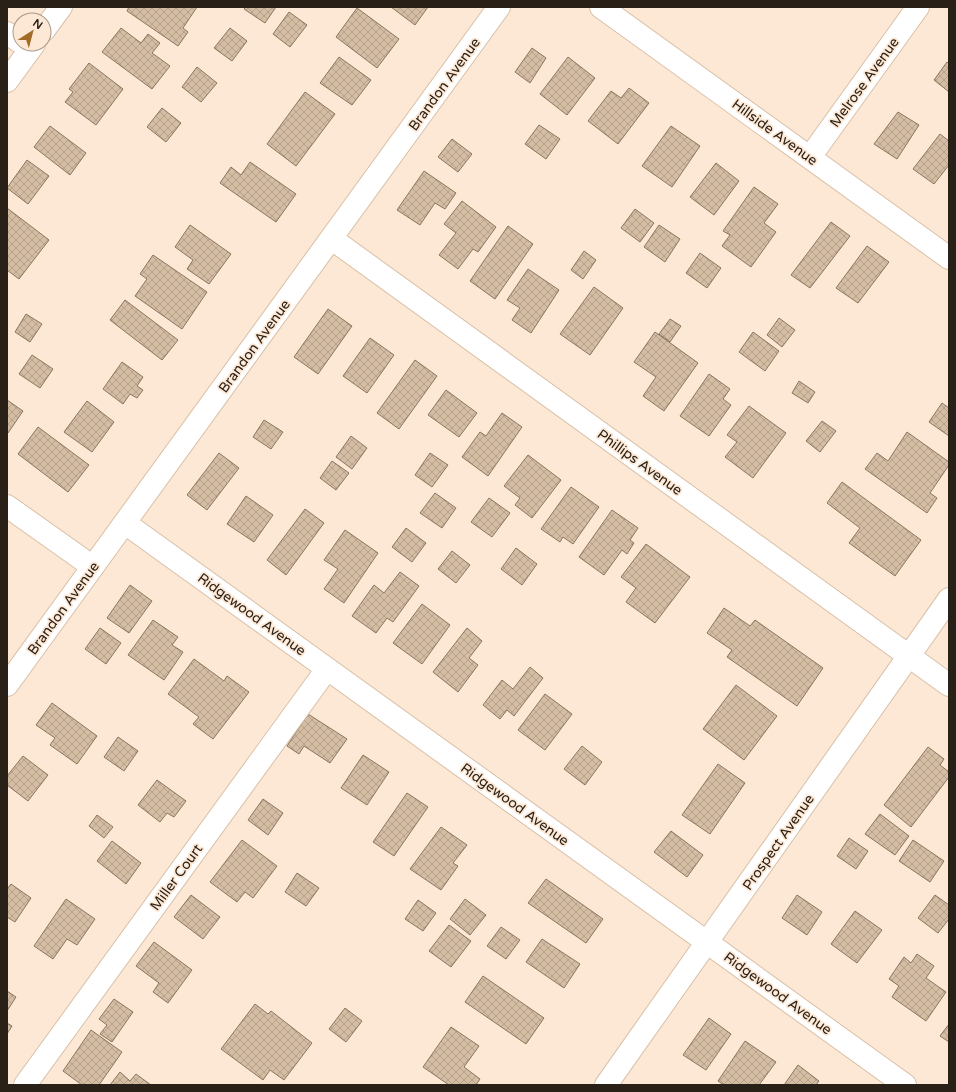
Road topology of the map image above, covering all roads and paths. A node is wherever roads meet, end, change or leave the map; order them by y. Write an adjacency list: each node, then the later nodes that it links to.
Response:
1 (61, 7): 5 (street)
2 (499, 7): 9 (street, Brandon Avenue)
3 (602, 7): 8 (street, Hillside Avenue)
4 (918, 7): 8 (street, Melrose Avenue)
5 (52, 19)
6 (23, 52): 7 (street)
7 (7, 81)
8 (810, 158): 10 (street, Hillside Avenue)
9 (332, 239): 12 (street, Brandon Avenue); 15 (street, Phillips Avenue)
10 (949, 258)
11 (7, 506): 13 (street)
12 (125, 523): 13 (street, Brandon Avenue); 16 (street, Ridgewood Avenue)
13 (93, 567): 17 (street, Brandon Avenue)
14 (949, 598): 15 (street, Prospect Avenue)
15 (908, 656): 18 (street, Phillips Avenue); 19 (street, Prospect Avenue)
16 (327, 669): 19 (street, Ridgewood Avenue); 20 (street, Miller Court)
17 (7, 685)
18 (949, 685)
19 (707, 942): 21 (street, Prospect Avenue); 22 (street, Ridgewood Avenue)
20 (25, 1085)
21 (606, 1085)
22 (904, 1085)

